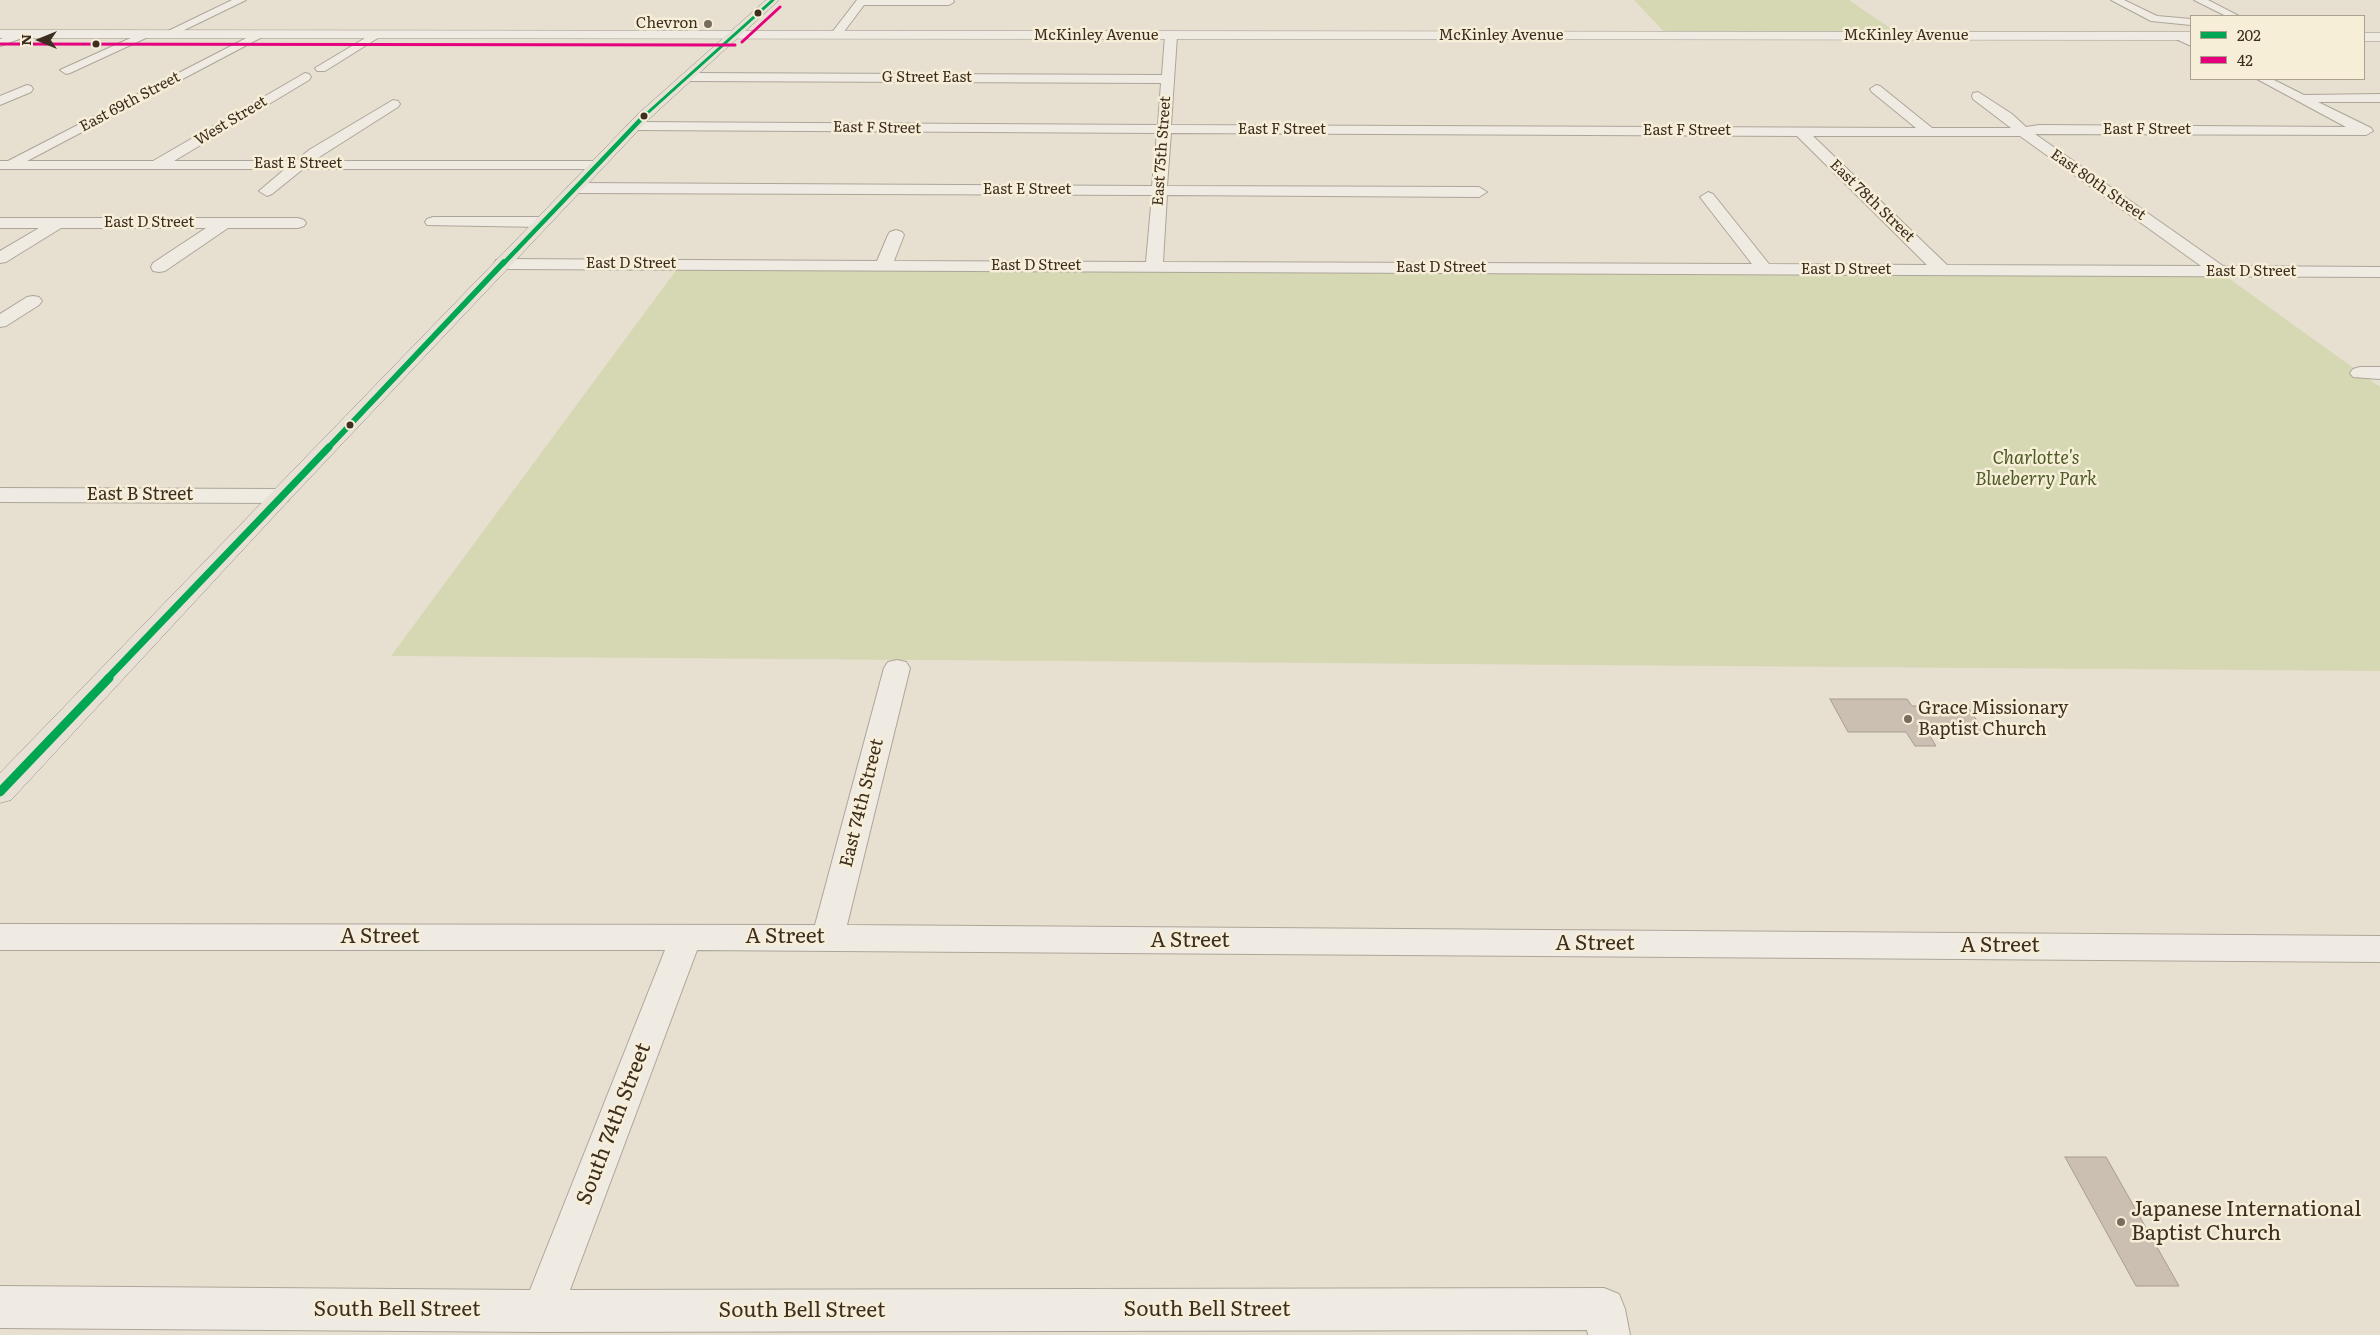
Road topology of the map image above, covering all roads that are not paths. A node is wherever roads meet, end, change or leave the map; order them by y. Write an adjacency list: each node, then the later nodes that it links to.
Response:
1 (241, 0): 12 (street)
2 (774, 0): 17 (main road)
3 (2116, 0): 10 (street)
4 (2199, 0): 9 (street)
5 (862, 1): 6 (street); 18 (street)
6 (919, 2): 7 (street); 8 (street)
7 (949, 2)
8 (912, 14)
9 (2232, 15)
10 (2190, 22)
11 (0, 34): 15 (street, McKinley Avenue)
12 (168, 34): 13 (street, McKinley Avenue); 16 (street, McKinley Avenue)
13 (260, 34): 14 (street, McKinley Avenue); 48 (street, East 69th Street)
14 (377, 34): 17 (street, McKinley Avenue); 26 (street)
15 (21, 35): 16 (street, McKinley Avenue); 25 (street)
16 (144, 35): 27 (street)
17 (735, 35): 18 (street, McKinley Avenue); 28 (main road)
18 (836, 35): 19 (street, McKinley Avenue)
19 (1171, 36): 20 (street, McKinley Avenue); 30 (street, East 75th Street)
20 (2178, 36): 21 (street, McKinley Avenue); 24 (street)
21 (2190, 36)
22 (2365, 37): 23 (street)
23 (2380, 37)
24 (2190, 42)
25 (0, 43)
26 (322, 68)
27 (66, 70)
28 (687, 77): 30 (street, G Street East); 39 (main road)
29 (305, 78): 46 (street, West Street)
30 (1168, 79): 40 (street, East 75th Street)
31 (2265, 80): 35 (street)
32 (27, 89): 37 (street)
33 (1876, 89): 43 (street)
34 (1978, 96): 44 (street, East 80th Street)
35 (2301, 98): 36 (street); 41 (street)
36 (2380, 98)
37 (0, 101)
38 (393, 104): 47 (street)
39 (634, 126): 40 (street, East F Street); 49 (main road)
40 (1164, 130): 42 (street, East F Street); 52 (street, East 75th Street)
41 (2366, 131): 44 (street, East F Street); 45 (street)
42 (1801, 132): 43 (street, East F Street); 68 (street, East 78th Street)
43 (1929, 132): 44 (street, East F Street)
44 (2023, 132): 69 (street, East 80th Street)
45 (2380, 138)
46 (158, 164): 47 (street, East E Street); 48 (street, East E Street)
47 (301, 164): 49 (street, East E Street); 51 (street)
48 (3, 166)
49 (596, 166): 50 (main road)
50 (575, 188): 52 (street, East E Street); 56 (main road)
51 (267, 191)
52 (1159, 191): 53 (street, East E Street); 66 (street, East 75th Street)
53 (1479, 192)
54 (1708, 197): 67 (street)
55 (433, 222): 56 (street)
56 (542, 222): 63 (main road)
57 (0, 223): 58 (street, East D Street)
58 (59, 223): 59 (street, East D Street); 62 (street)
59 (224, 223): 60 (street, East D Street); 65 (street)
60 (298, 223)
61 (896, 235): 64 (street)
62 (0, 258)
63 (502, 264): 64 (street, East D Street); 76 (main road)
64 (883, 266): 66 (street, East D Street)
65 (159, 267)
66 (1154, 267): 67 (street, East D Street)
67 (1765, 270): 68 (street, East D Street)
68 (1943, 271): 69 (street, East D Street)
69 (2220, 272): 70 (street, East D Street)
70 (2380, 272)
71 (33, 300): 72 (street)
72 (0, 322)
73 (2360, 373): 74 (street)
74 (2380, 373)
75 (0, 495): 76 (street, East B Street)
76 (280, 496): 78 (main road)
77 (897, 668): 81 (street, East 74th Street)
78 (0, 792)
79 (686, 936): 80 (street, A Street); 81 (street, A Street); 84 (street, South 74th Street)
80 (0, 937)
81 (828, 938): 82 (street, A Street)
82 (2380, 949)
83 (0, 1307): 84 (street, South Bell Street)
84 (542, 1311): 85 (street, South Bell Street)
85 (1606, 1322)

